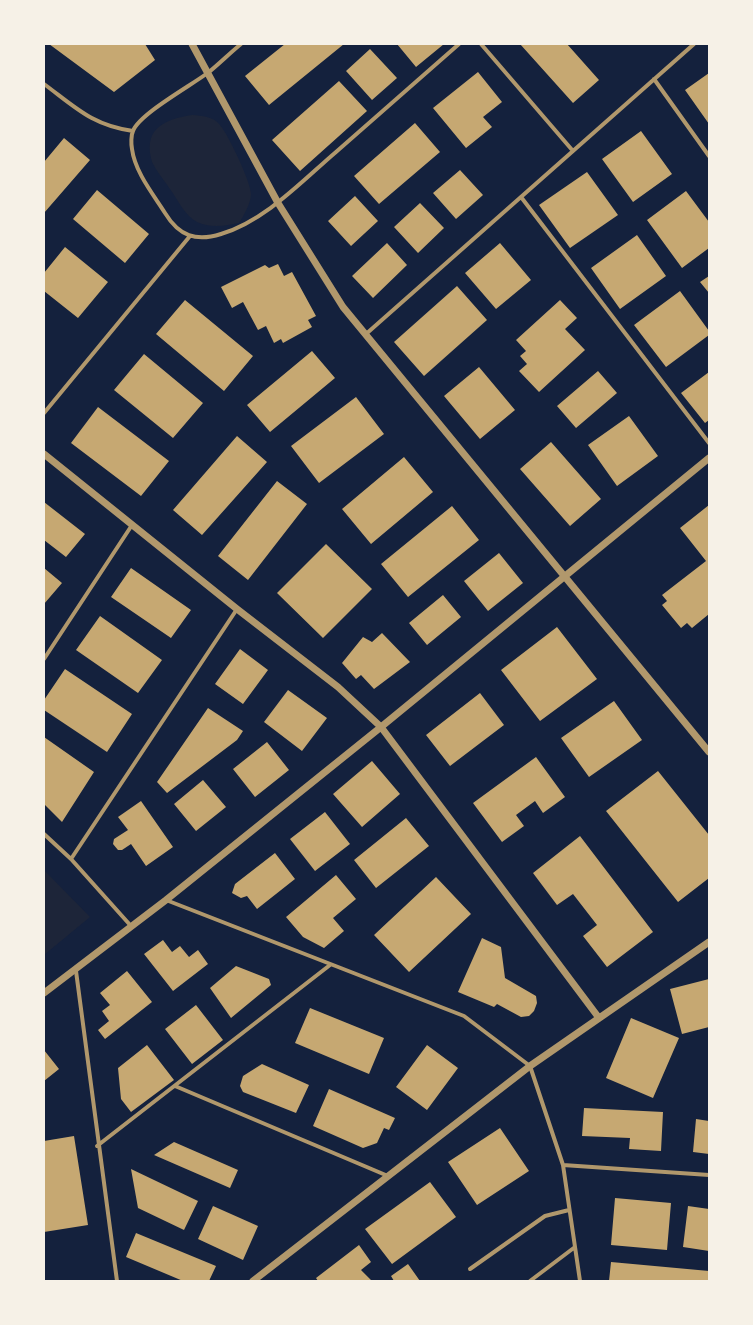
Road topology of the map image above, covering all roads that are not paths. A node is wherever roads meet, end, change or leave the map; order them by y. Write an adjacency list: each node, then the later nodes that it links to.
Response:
1 (192, 44): 6 (street)
2 (241, 44): 6 (street)
3 (459, 44): 13 (street)
4 (481, 44): 10 (street)
5 (694, 44): 7 (street)
6 (208, 72): 9 (street); 13 (street)
7 (654, 79): 10 (street); 11 (street)
8 (44, 84): 9 (street)
9 (133, 131): 14 (street)
10 (573, 151): 12 (street)
11 (709, 156)
12 (521, 197): 15 (street); 17 (street)
13 (278, 203): 14 (street); 15 (street)
14 (190, 236): 16 (street)
15 (366, 334): 21 (street)
16 (44, 413)
17 (709, 443)
18 (44, 454): 20 (street)
19 (709, 458): 21 (street)
20 (132, 524): 22 (street); 23 (street)
21 (566, 577): 24 (street); 25 (street)
22 (237, 609): 24 (street); 27 (street)
23 (44, 658)
24 (381, 728): 28 (street); 34 (street)
25 (709, 752)
26 (44, 834): 27 (street)
27 (71, 859): 29 (street)
28 (166, 900): 29 (street); 31 (street)
29 (132, 927): 32 (street)
30 (709, 942): 34 (street)
31 (330, 965): 35 (street); 36 (street)
32 (76, 970): 33 (street); 37 (street)
33 (44, 993)
34 (599, 1018): 35 (street)
35 (530, 1066): 38 (street); 40 (street)
36 (175, 1086): 37 (street); 40 (street)
37 (98, 1146): 44 (street)
38 (563, 1165): 39 (street); 41 (street)
39 (709, 1175)
40 (388, 1176): 45 (street)
41 (569, 1210): 42 (street); 43 (street)
42 (575, 1247): 46 (street); 47 (street)
43 (470, 1269)
44 (117, 1281)
45 (253, 1281)
46 (530, 1281)
47 (580, 1281)

